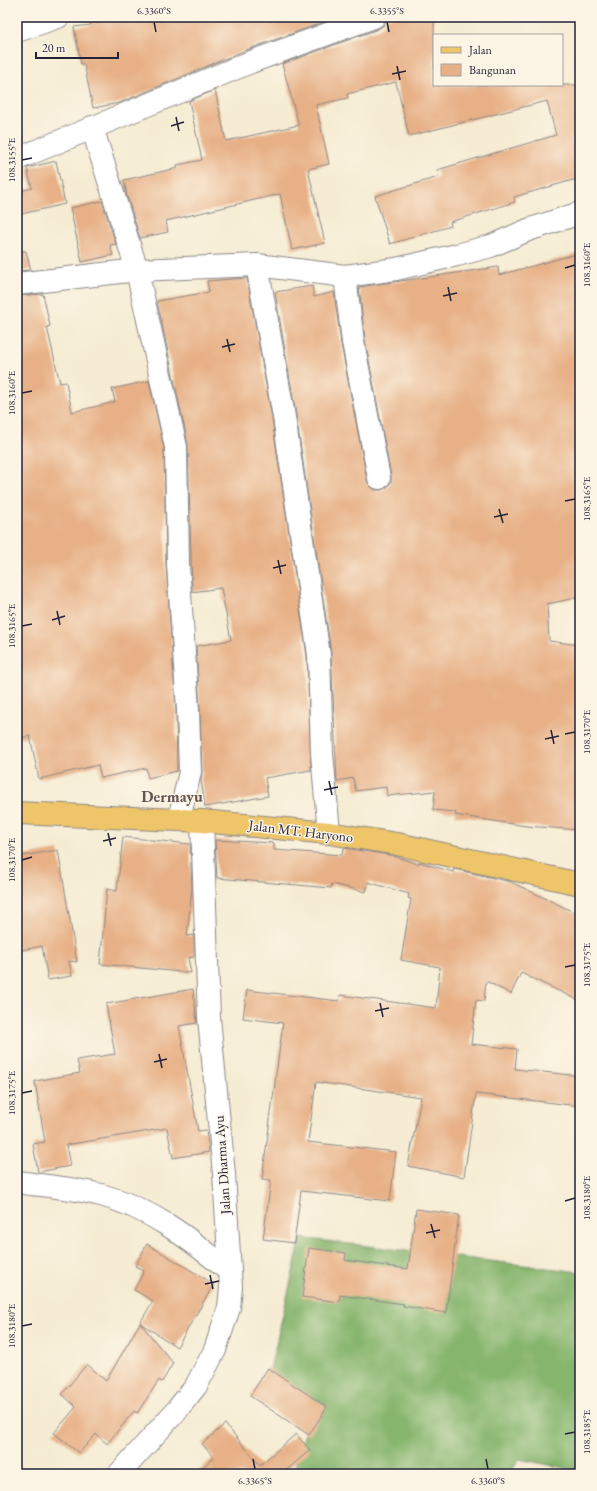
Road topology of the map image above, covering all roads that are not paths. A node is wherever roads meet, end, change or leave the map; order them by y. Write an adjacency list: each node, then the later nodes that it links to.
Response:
1 (58, 17): 3 (street)
2 (374, 17): 4 (street)
3 (17, 32)
4 (92, 127): 5 (street); 8 (street)
5 (17, 159)
6 (580, 213): 9 (street)
7 (257, 265): 8 (street); 9 (street); 15 (street)
8 (137, 270): 10 (street); 13 (street)
9 (345, 276): 11 (street)
10 (17, 284)
11 (379, 478)
12 (17, 813): 13 (main road, Jalan MT. Haryono)
13 (179, 820): 14 (main road, Jalan MT. Haryono)
14 (202, 821): 15 (main road, Jalan MT. Haryono); 18 (street, Jalan Dharma Ayu)
15 (329, 833): 16 (main road, Jalan MT. Haryono)
16 (580, 884)
17 (17, 1182): 18 (street)
18 (228, 1270): 19 (street, Jalan Dharma Ayu)
19 (119, 1474)

